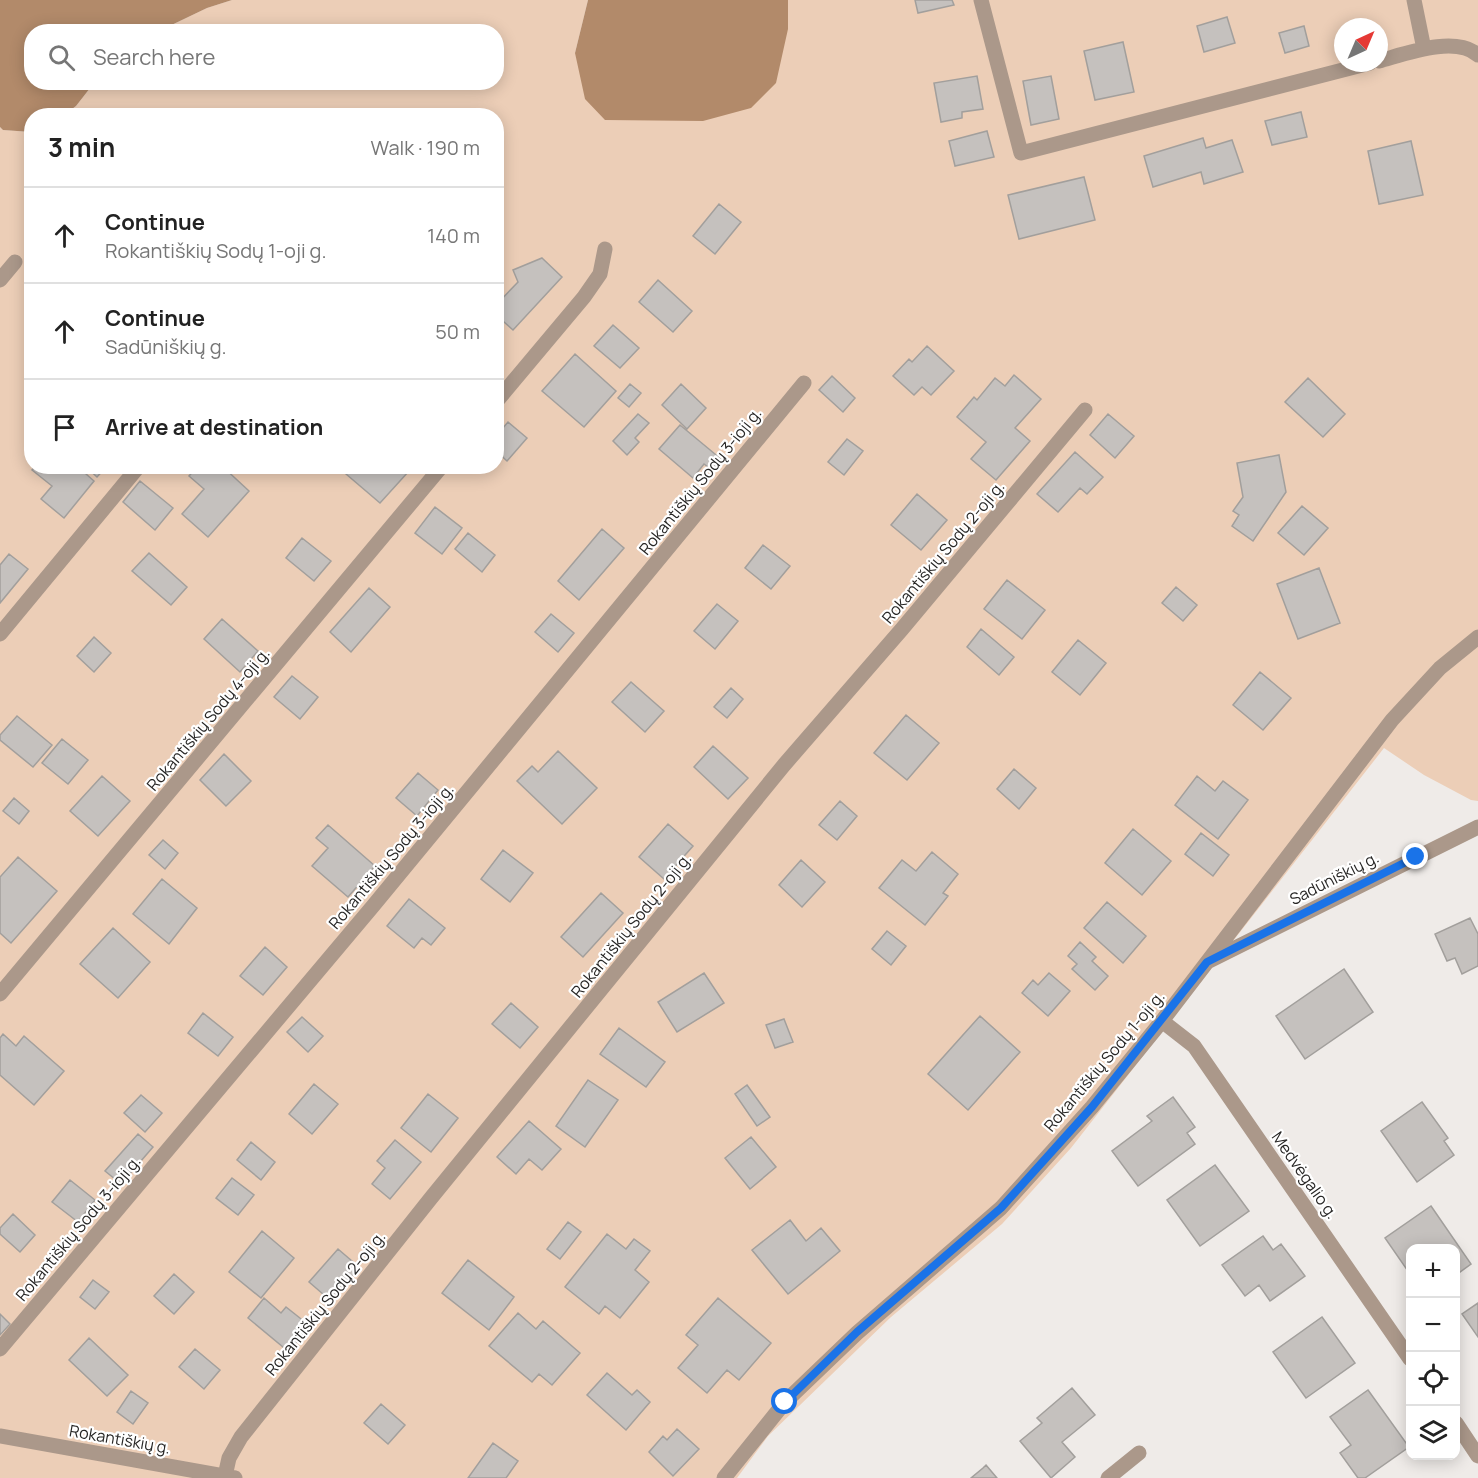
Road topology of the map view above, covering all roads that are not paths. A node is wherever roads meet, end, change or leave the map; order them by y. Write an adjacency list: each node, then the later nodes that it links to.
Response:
1 (981, 0): 6 (street)
2 (1414, 0): 3 (street)
3 (1424, 49): 4 (street); 5 (street)
4 (1478, 55)
5 (1388, 59)
6 (1335, 72)
7 (605, 249): 11 (street)
8 (15, 262): 9 (street)
9 (0, 280)
10 (804, 382): 21 (street, Rokantiškių Sodų 3-ioji g.)
11 (504, 392)
12 (1085, 410): 27 (street, Rokantiškių Sodų 2-oji g.)
13 (132, 474): 15 (street)
14 (435, 474): 19 (street, Rokantiškių Sodų 4-oji g.)
15 (0, 634)
16 (1478, 637): 18 (street, Rokantiškių Sodų 1-oji g.)
17 (1478, 827): 18 (street, Sadūniškių g.)
18 (1207, 962): 20 (street, Rokantiškių Sodų 1-oji g.)
19 (0, 994)
20 (1162, 1020): 22 (street, Medvėgalio g.); 28 (street, Rokantiškių Sodų 1-oji g.)
21 (0, 1349)
22 (1406, 1353)
23 (1460, 1430): 26 (street)
24 (0, 1436): 27 (street, Rokantiškių g.)
25 (1139, 1453): 29 (street)
26 (1478, 1456)
27 (230, 1477)
28 (724, 1478)
29 (1108, 1478)

